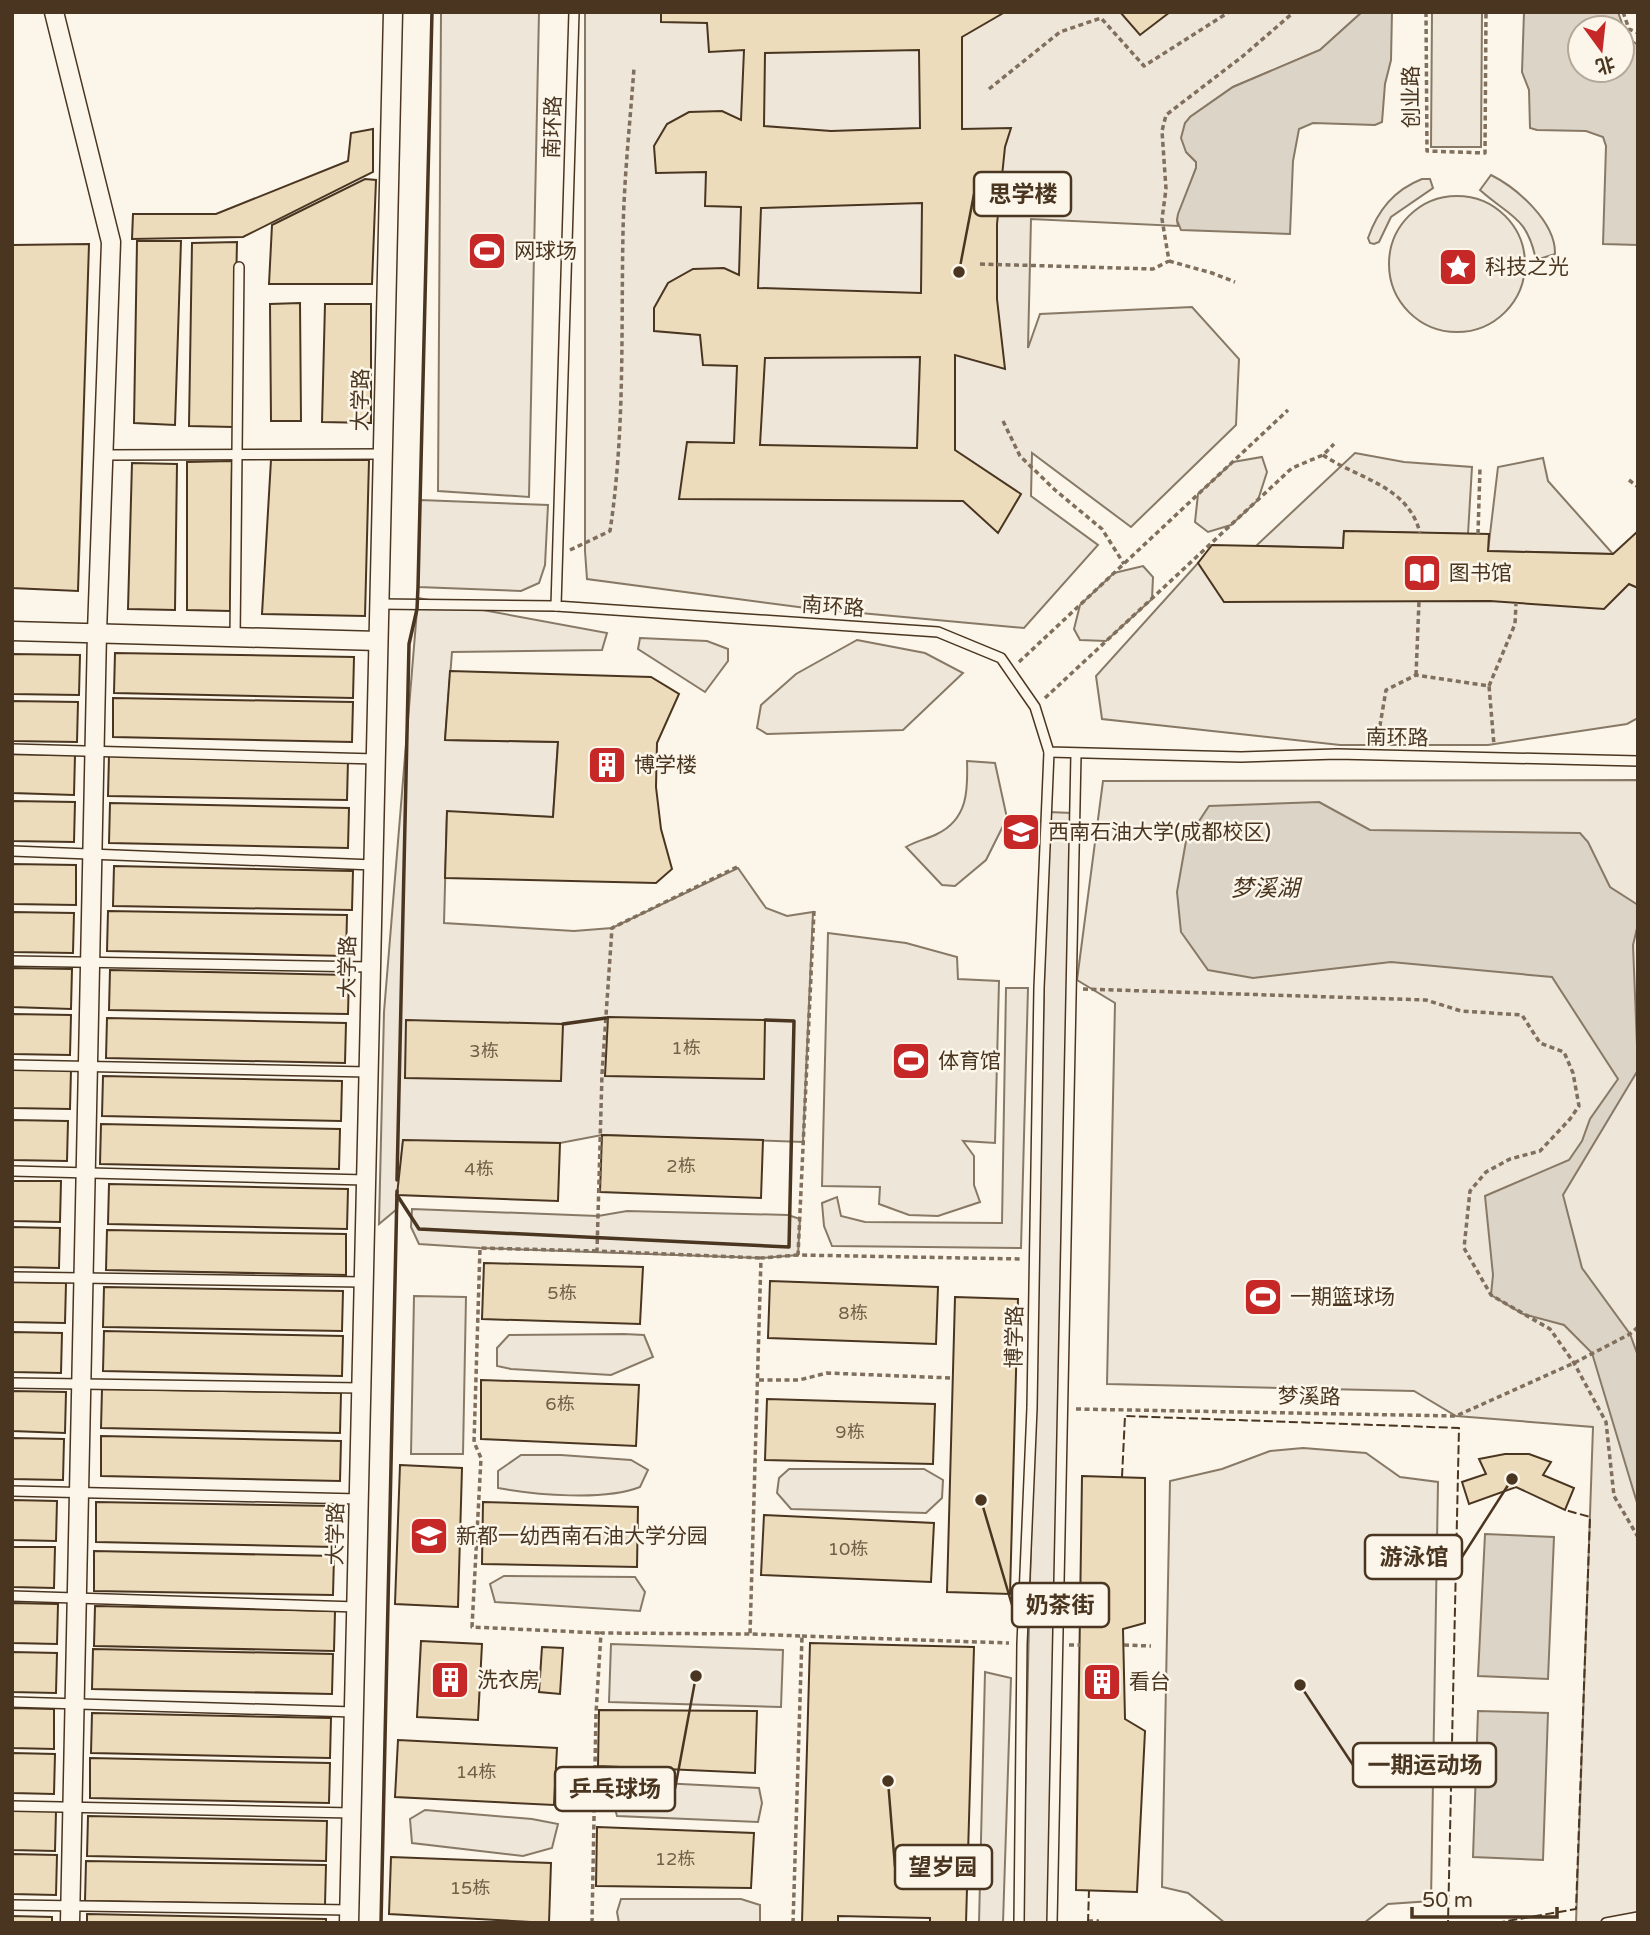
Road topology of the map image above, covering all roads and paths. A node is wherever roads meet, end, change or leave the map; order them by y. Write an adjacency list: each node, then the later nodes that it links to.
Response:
1 (54, 12): 22 (street)
2 (393, 12): 20 (street, 大学路)
3 (574, 12): 28 (lane, 南环路)
4 (1229, 12): 11 (path)
5 (1294, 12): 12 (path)
6 (1426, 12): 7 (path, 创业路)
7 (1486, 12)
8 (1623, 12): 9 (path)
9 (1638, 33)
10 (634, 68): 28 (path)
11 (989, 89)
12 (1169, 261): 13 (path); 15 (path)
13 (980, 264)
14 (239, 267): 19 (lane)
15 (1235, 282)
16 (1288, 410): 29 (path)
17 (1003, 421): 29 (path)
18 (1334, 444): 21 (path)
19 (238, 454): 20 (lane); 22 (lane); 36 (lane)
20 (383, 454): 32 (street, 大学路)
21 (1324, 454): 26 (path); 41 (path)
22 (104, 455): 35 (street)
23 (1480, 468): 27 (path)
24 (1629, 480): 25 (path)
25 (1638, 487)
26 (1420, 533)
27 (1478, 534)
28 (557, 556): 33 (lane, 南环路)
29 (1124, 564): 38 (path)
30 (1419, 601): 39 (path)
31 (1516, 603): 40 (path)
32 (379, 604): 33 (lane); 37 (street, 大学路)
33 (556, 606): 38 (lane, 南环路)
34 (12, 631): 35 (street)
35 (97, 632): 36 (street); 43 (street)
36 (235, 638): 37 (street)
37 (378, 641): 48 (street, 大学路)
38 (1009, 670): 41 (lane, 南环路)
39 (1416, 675): 40 (path); 46 (path)
40 (1489, 686): 47 (path)
41 (1035, 707): 44 (lane, 南环路)
42 (12, 749): 43 (lane)
43 (95, 751): 48 (lane); 51 (street)
44 (1049, 752): 45 (lane, 南环路); 68 (lane, 博学路)
45 (1076, 754): 46 (lane, 南环路); 58 (lane)
46 (1374, 755): 47 (lane, 南环路)
47 (1495, 758): 49 (lane, 南环路)
48 (376, 759): 52 (street, 大学路)
49 (1638, 761)
50 (12, 851): 51 (lane)
51 (92, 854): 52 (lane); 56 (street)
52 (373, 865): 57 (street, 大学路)
53 (737, 867): 65 (path)
54 (814, 911): 66 (path)
55 (12, 961): 56 (lane)
56 (90, 962): 57 (lane); 60 (street)
57 (371, 967): 61 (street, 大学路)
58 (1071, 989): 73 (path); 79 (lane)
59 (12, 1065): 60 (lane)
60 (88, 1067): 61 (lane); 63 (street)
61 (369, 1072): 64 (street, 大学路)
62 (12, 1171): 63 (lane)
63 (86, 1173): 64 (lane); 70 (street)
64 (366, 1181): 71 (street, 大学路)
65 (597, 1251): 67 (path); 87 (path)
66 (798, 1255): 67 (path); 68 (path)
67 (761, 1258): 75 (path)
68 (1033, 1259): 90 (lane, 博学路)
69 (12, 1277): 70 (lane)
70 (84, 1278): 71 (lane); 77 (street)
71 (364, 1282): 78 (street, 大学路)
72 (1638, 1327): 73 (path, 梦溪路)
73 (1574, 1363): 79 (path, 梦溪路); 83 (path)
74 (952, 1378): 75 (path)
75 (759, 1380): 88 (path)
76 (12, 1382): 77 (lane)
77 (82, 1384): 78 (lane); 81 (street)
78 (362, 1388): 82 (street, 大学路)
79 (1062, 1409): 108 (lane)
80 (12, 1491): 81 (lane)
81 (79, 1493): 82 (lane); 85 (street)
82 (359, 1499): 86 (street, 大学路)
83 (1638, 1537)
84 (12, 1596): 85 (lane)
85 (77, 1598): 86 (lane); 94 (street)
86 (357, 1607): 95 (street, 大学路)
87 (601, 1633): 88 (path); 105 (path)
88 (750, 1634): 89 (path)
89 (802, 1636): 90 (path); 106 (path)
90 (1022, 1644): 107 (lane, 博学路)
91 (1124, 1645): 92 (path)
92 (1151, 1646)
93 (12, 1702): 94 (lane)
94 (75, 1704): 95 (lane); 97 (street)
95 (354, 1713): 98 (street, 大学路)
96 (12, 1806): 97 (lane)
97 (73, 1807): 98 (lane); 100 (street)
98 (352, 1813): 101 (street, 大学路)
99 (12, 1905): 100 (lane)
100 (71, 1914): 101 (lane)
101 (350, 1916)
102 (1638, 1917): 109 (lane)
103 (1088, 1921): 104 (path)
104 (1099, 1922)
105 (592, 1923)
106 (793, 1923)
107 (1019, 1923)
108 (1052, 1923)
109 (1606, 1923)

